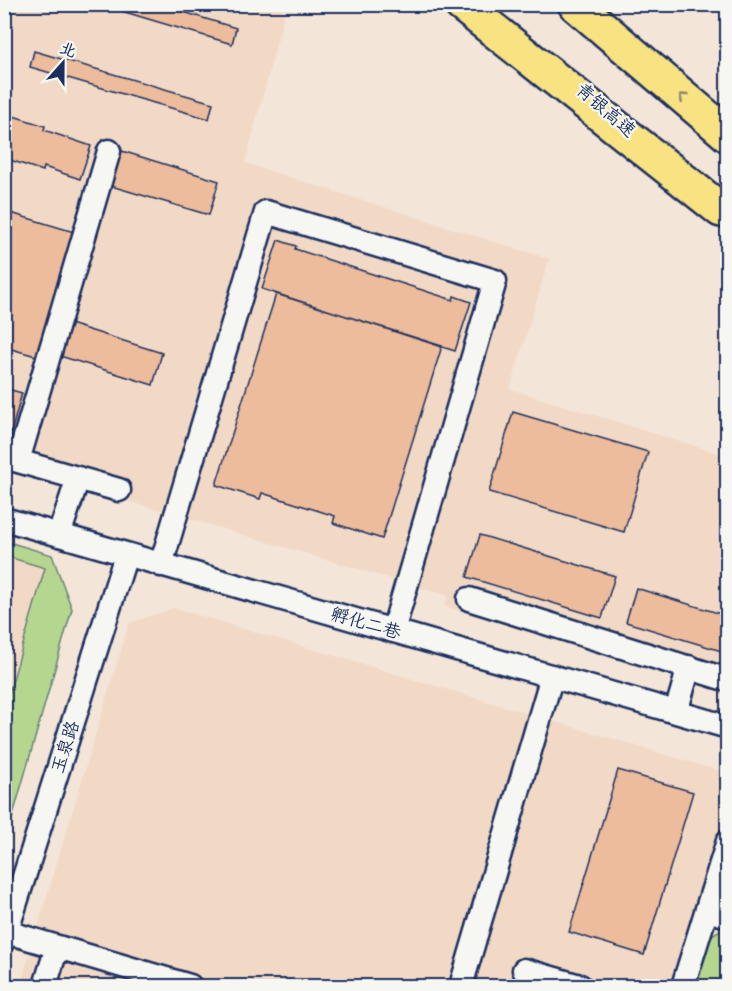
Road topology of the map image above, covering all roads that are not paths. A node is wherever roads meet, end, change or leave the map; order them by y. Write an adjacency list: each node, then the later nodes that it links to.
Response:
1 (461, 4): 6 (highway)
2 (484, 4): 6 (highway, 青银高速)
3 (575, 4): 4 (highway, one-way to 3)
4 (728, 135)
5 (109, 151): 7 (street)
6 (724, 213)
7 (11, 459): 8 (street)
8 (78, 478): 9 (street); 11 (street)
9 (118, 490)
10 (4, 519): 11 (street, 孵化二巷)
11 (59, 535): 12 (street, 孵化二巷)
12 (126, 555): 13 (street, 孵化二巷); 23 (street, 玉泉路)
13 (161, 565): 15 (street, 孵化二巷); 15 (street)
14 (469, 599): 16 (street)
15 (393, 631): 17 (street, 孵化二巷)
16 (689, 667): 18 (street); 19 (street)
17 (552, 676): 19 (street, 孵化二巷); 28 (street)
18 (728, 680)
19 (676, 712): 20 (street, 孵化二巷)
20 (728, 727)
21 (728, 841): 22 (street)
22 (717, 913): 30 (street)
23 (6, 936): 24 (street)
24 (57, 947): 26 (street); 27 (street)
25 (524, 970): 29 (street)
26 (45, 987)
27 (190, 987)
28 (461, 987)
29 (580, 987)
30 (683, 987)

